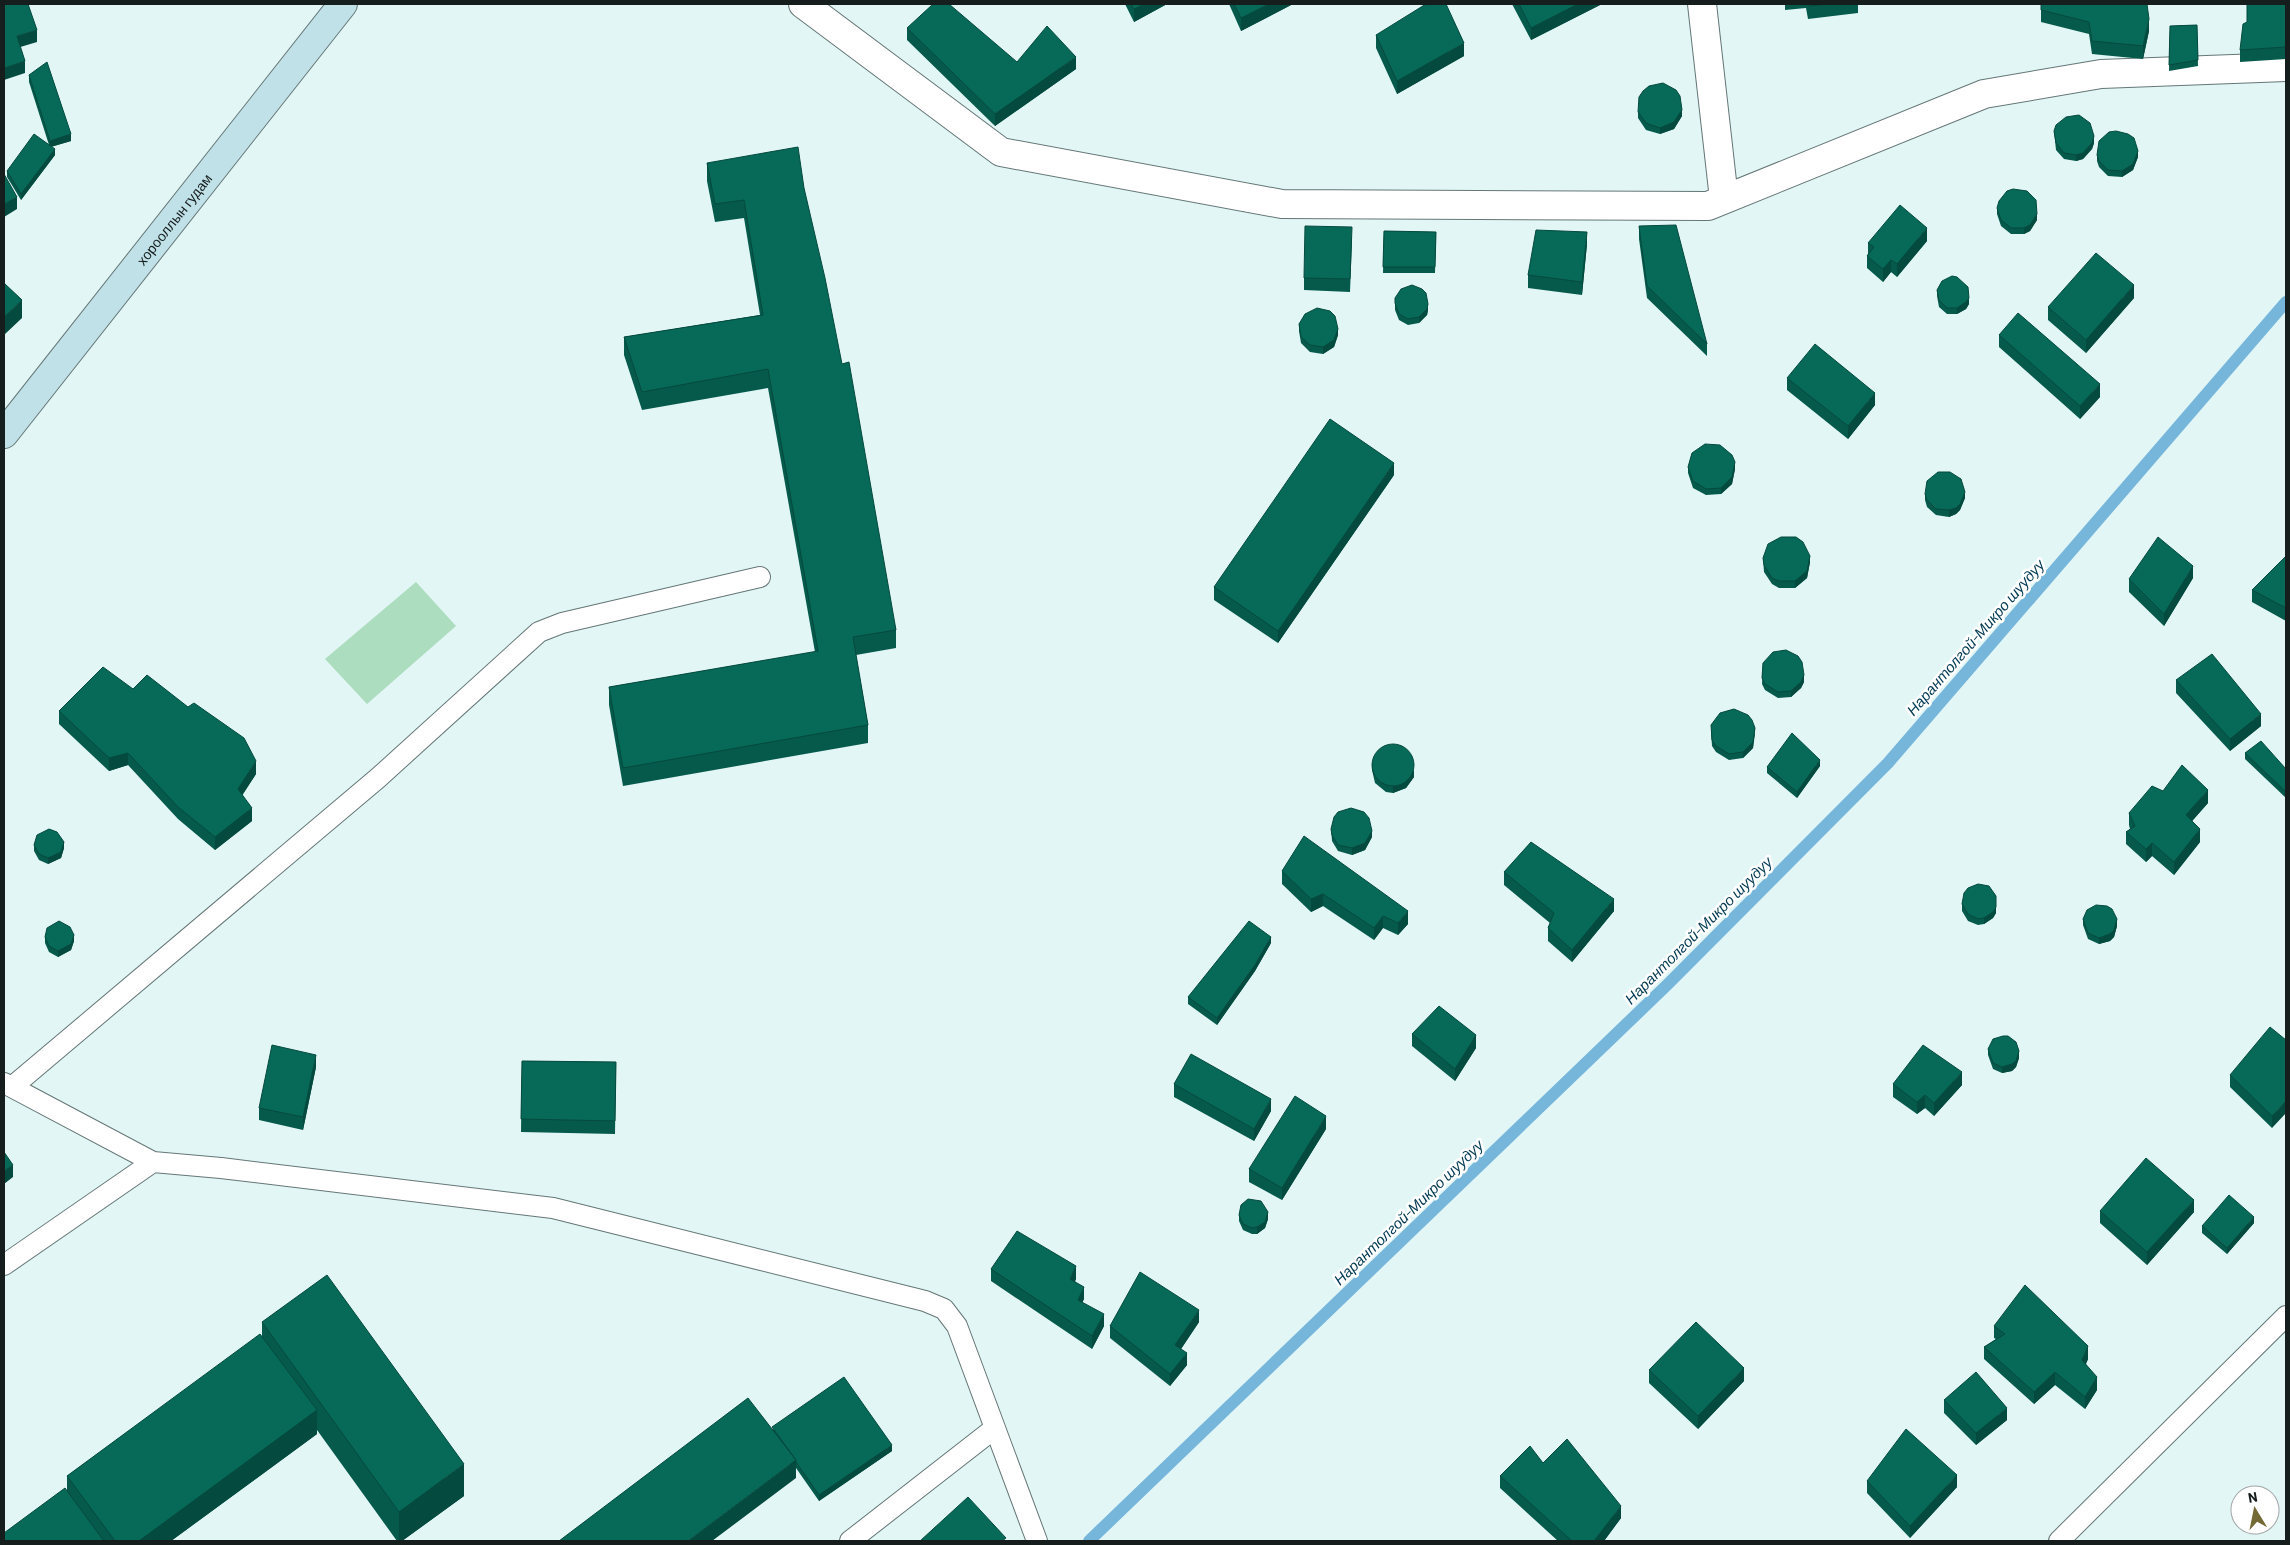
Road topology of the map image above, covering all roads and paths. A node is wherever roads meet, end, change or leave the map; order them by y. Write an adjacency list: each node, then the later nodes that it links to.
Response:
1 (343, 4): 6 (main road, хорооллын гудам)
2 (803, 4): 5 (street)
3 (1702, 4): 5 (street)
4 (2286, 67): 5 (street)
5 (1724, 199)
6 (4, 434)
7 (760, 578): 8 (lane)
8 (8, 1085): 9 (lane)
9 (153, 1162): 10 (lane); 12 (lane)
10 (4, 1265)
11 (2286, 1316): 15 (lane)
12 (995, 1428): 13 (lane); 14 (lane)
13 (850, 1541)
14 (1037, 1541)
15 (2059, 1541)

